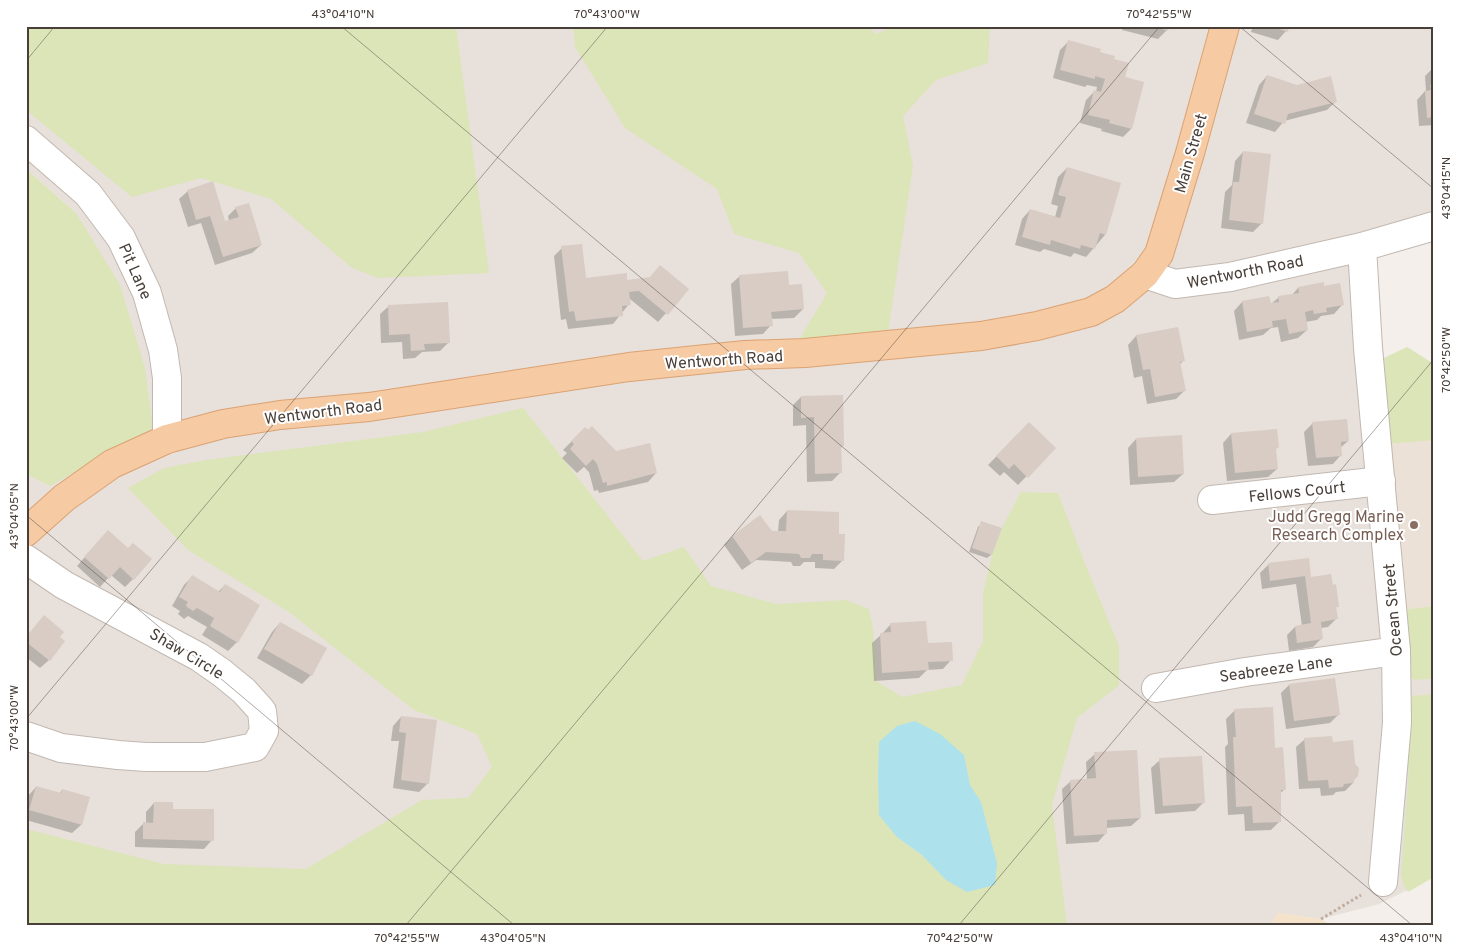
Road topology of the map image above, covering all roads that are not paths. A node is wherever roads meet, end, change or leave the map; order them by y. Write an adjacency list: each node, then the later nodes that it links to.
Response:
1 (1225, 26): 5 (main road, Main Street)
2 (26, 140): 6 (street, Pit Lane)
3 (1434, 226): 4 (street, Wentworth Road)
4 (1362, 247): 5 (street, Wentworth Road); 7 (street, Ocean Street)
5 (1145, 274): 6 (main road, Wentworth Road)
6 (167, 439): 9 (main road, Wentworth Road)
7 (1381, 481): 8 (street, Fellows Court); 11 (street, Ocean Street)
8 (1212, 500)
9 (26, 532)
10 (26, 559): 13 (street, Shaw Circle)
11 (1396, 651): 12 (street, Seabreeze Lane); 14 (street, Ocean Street)
12 (1156, 688)
13 (26, 736)
14 (1383, 882)

